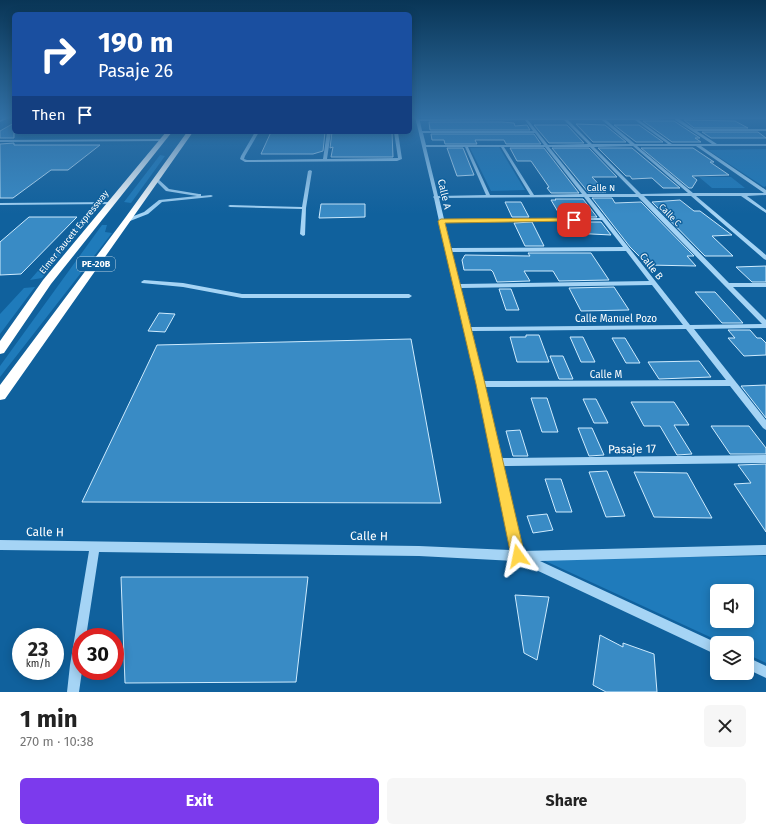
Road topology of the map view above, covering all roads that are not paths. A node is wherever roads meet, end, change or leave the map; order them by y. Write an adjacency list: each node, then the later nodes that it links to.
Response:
1 (155, 149): 24 (highway, Elmer Faucett Expressway / PE-20B)
2 (177, 149): 15 (highway, PE-20B)
3 (247, 149): 13 (street)
4 (327, 149): 13 (street)
5 (399, 149): 13 (street)
6 (426, 149): 22 (street, Calle A)
7 (467, 149): 23 (street)
8 (504, 149): 20 (street)
9 (549, 149): 21 (street, Calle B)
10 (594, 149): 18 (street, Calle C)
11 (638, 149): 19 (street)
12 (703, 149): 16 (street)
13 (325, 161)
14 (310, 171): 27 (street)
15 (156, 179): 30 (highway, PE-20B); 30 (street)
16 (766, 193): 17 (street, Calle N)
17 (742, 194): 19 (street, Calle N); 28 (street)
18 (639, 195): 19 (street, Calle N); 21 (street, Calle N); 38 (street, Calle C)
19 (694, 195): 35 (street)
20 (533, 196): 21 (street, Calle N); 23 (street, Calle N)
21 (586, 196): 29 (street, Calle B)
22 (435, 197): 23 (street, Calle N); 31 (street, Calle A)
23 (489, 197)
24 (111, 203): 25 (street); 45 (highway, Elmer Faucett Expressway / PE-20B)
25 (0, 204)
26 (230, 206): 27 (street)
27 (304, 208): 32 (street)
28 (766, 212)
29 (604, 219): 31 (street); 33 (street, Calle B)
30 (128, 220): 48 (highway, PE-20B)
31 (441, 221): 34 (street, Calle A)
32 (303, 234)
33 (627, 249): 34 (street); 37 (street, Calle B)
34 (448, 250): 40 (street, Calle A)
35 (766, 258)
36 (144, 282): 41 (street)
37 (653, 283): 40 (street); 43 (street, Calle B)
38 (728, 285): 39 (street); 42 (street, Calle C)
39 (766, 285)
40 (457, 286): 44 (street, Calle A)
41 (409, 296)
42 (766, 325): 43 (street, Calle Manuel Pozo)
43 (688, 327): 44 (street, Calle Manuel Pozo); 46 (street, Calle B)
44 (467, 329): 47 (street, Calle A)
45 (0, 350)
46 (732, 383): 47 (street, Calle M); 49 (street, Calle B)
47 (480, 384): 51 (street, Calle A)
48 (0, 395)
49 (766, 426)
50 (766, 459): 51 (street, Pasaje 17)
51 (498, 462): 55 (street, Calle A)
52 (0, 545): 53 (street, Calle H)
53 (95, 546): 55 (street, Calle H); 59 (street)
54 (766, 550): 55 (street)
55 (518, 556): 56 (street, Calle H)
56 (710, 646)
57 (754, 666): 58 (street)
58 (766, 672)
59 (73, 692)

